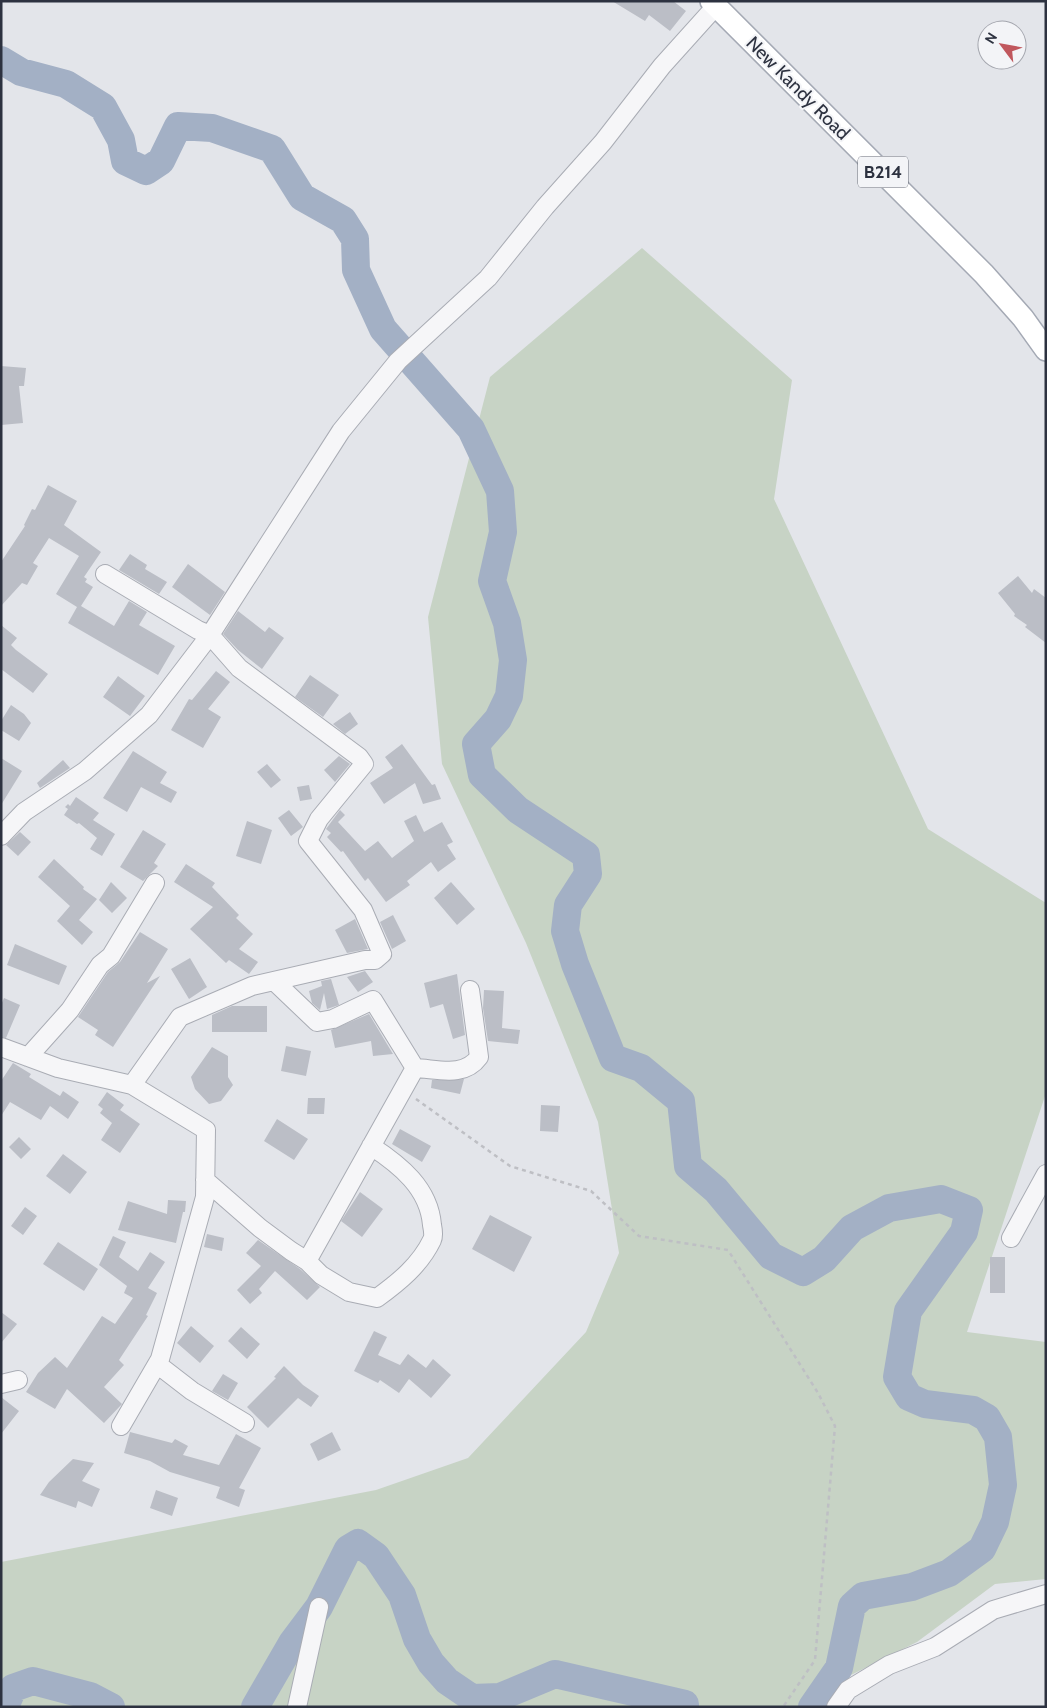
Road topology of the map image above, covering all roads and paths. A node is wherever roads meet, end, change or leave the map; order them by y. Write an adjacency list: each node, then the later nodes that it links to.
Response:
1 (714, 4): 2 (main road, New Kandy Road / B214); 4 (street)
2 (1042, 338)
3 (105, 574): 4 (street)
4 (210, 635): 5 (street); 7 (street)
5 (1, 836)
6 (155, 883): 10 (street)
7 (274, 981): 11 (street); 12 (street)
8 (470, 990): 11 (street)
9 (1, 1047): 10 (street)
10 (28, 1057): 12 (street)
11 (415, 1068): 13 (street)
12 (132, 1085): 16 (street)
13 (403, 1090): 14 (street); 25 (path)
14 (371, 1146): 18 (street); 18 (street)
15 (1046, 1174): 17 (street)
16 (205, 1180): 18 (street); 19 (street)
17 (1011, 1238)
18 (307, 1261)
19 (157, 1364): 20 (street); 21 (street)
20 (246, 1423)
21 (121, 1426)
22 (1046, 1594): 26 (street)
23 (319, 1607): 24 (street)
24 (297, 1707)
25 (783, 1707)
26 (836, 1707)

